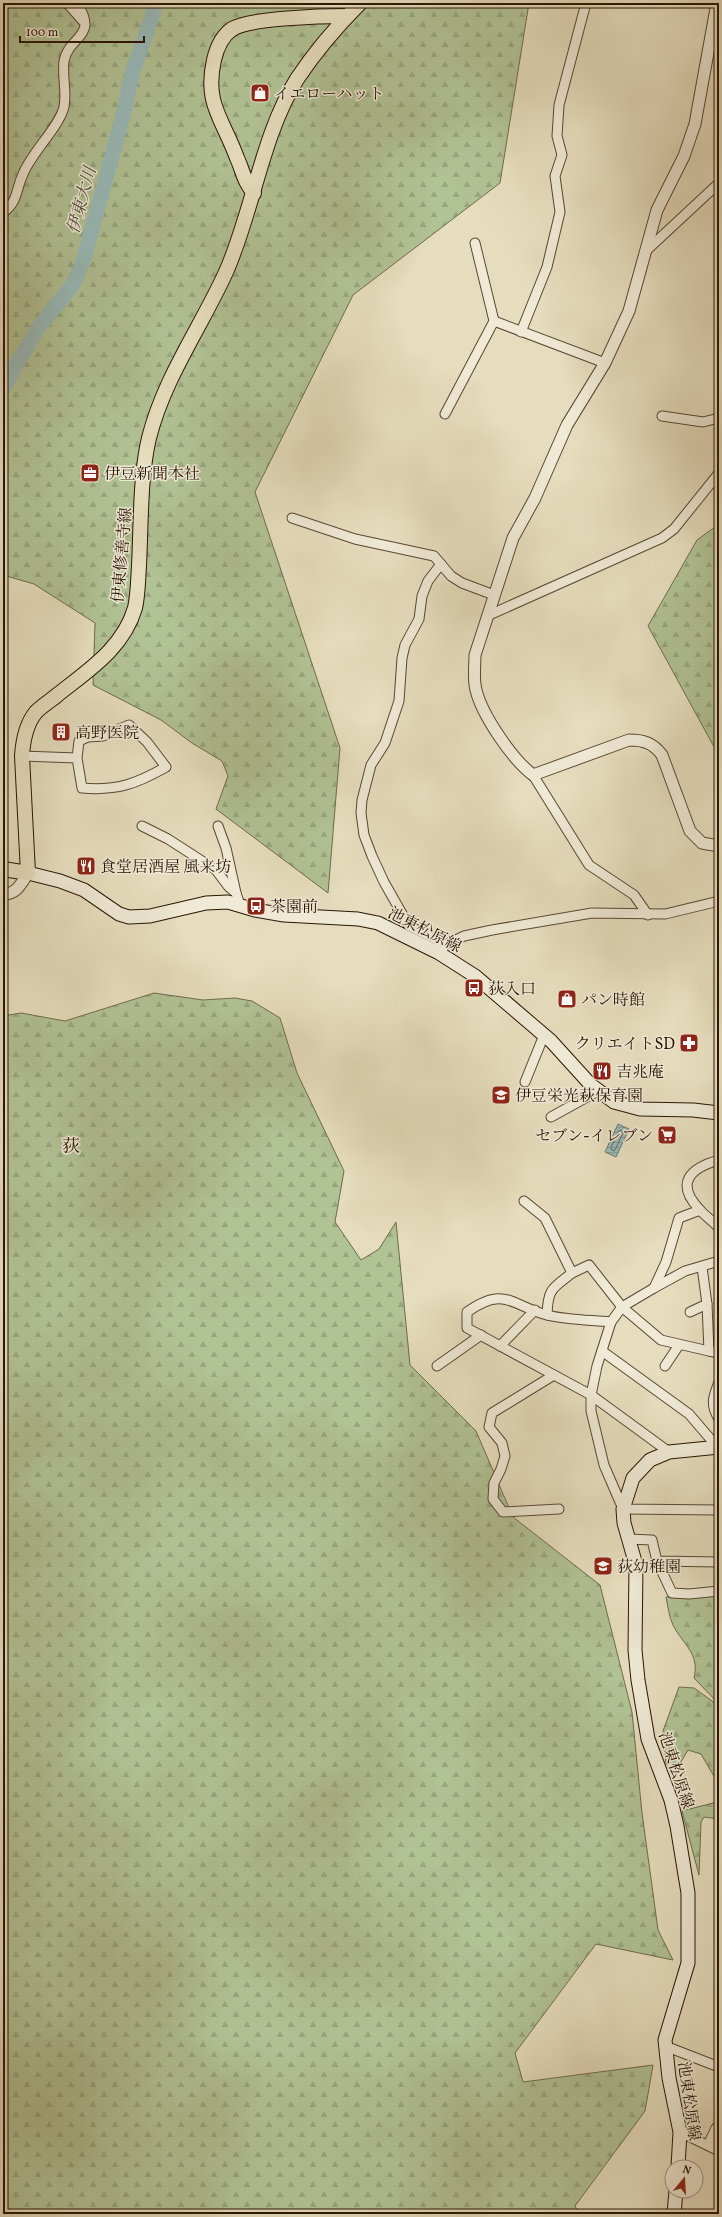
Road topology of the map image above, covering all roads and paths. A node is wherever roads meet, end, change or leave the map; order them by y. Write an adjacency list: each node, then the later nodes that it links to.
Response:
1 (67, 3): 7 (street)
2 (77, 3): 7 (street)
3 (360, 3): 6 (main road, 伊東修善寺線)
4 (586, 3): 14 (street)
5 (716, 3): 12 (street)
6 (347, 16): 9 (main road, 伊東修善寺線); 9 (main road)
7 (86, 23): 10 (street)
8 (719, 183): 12 (street)
9 (254, 193): 24 (main road, 伊東修善寺線)
10 (3, 213)
11 (475, 243): 13 (street)
12 (647, 250): 15 (street)
13 (494, 321): 14 (street); 16 (street)
14 (521, 332): 15 (street)
15 (605, 363): 22 (street)
16 (445, 414)
17 (662, 416): 18 (street)
18 (719, 418)
19 (719, 473): 23 (street)
20 (292, 518): 21 (street)
21 (441, 564): 22 (street); 36 (street)
22 (494, 595): 23 (street)
23 (487, 616): 26 (street)
24 (22, 756): 25 (street); 31 (main road, 伊東修善寺線)
25 (77, 758): 25 (street)
26 (533, 775): 29 (street); 35 (street)
27 (142, 826): 33 (street)
28 (218, 826): 33 (street)
29 (719, 846)
30 (3, 869): 31 (main road)
31 (28, 873): 32 (street); 33 (main road, 池東松原線)
32 (3, 894)
33 (238, 899): 36 (main road, 池東松原線)
34 (719, 901): 35 (street)
35 (648, 915): 36 (street)
36 (439, 953): 37 (main road, 池東松原線)
37 (544, 1035): 38 (street); 39 (main road, 池東松原線)
38 (525, 1082)
39 (598, 1091): 40 (main road, 池東松原線); 41 (street)
40 (719, 1113)
41 (551, 1117)
42 (719, 1160): 44 (street)
43 (524, 1202): 48 (street)
44 (700, 1210): 45 (street); 49 (street)
45 (719, 1228)
46 (719, 1261): 47 (street)
47 (702, 1267): 49 (street); 50 (street)
48 (572, 1273): 51 (street); 54 (street)
49 (654, 1288): 51 (street)
50 (707, 1304): 53 (street); 60 (street)
51 (622, 1307): 55 (street); 57 (street)
52 (535, 1310): 54 (street); 56 (street); 58 (street)
53 (690, 1312)
54 (547, 1315): 55 (street)
55 (611, 1322): 59 (street)
56 (481, 1335): 58 (street); 62 (street)
57 (679, 1345): 60 (street); 63 (street)
58 (500, 1346): 64 (street)
59 (602, 1351): 66 (street); 68 (street)
60 (709, 1351): 61 (street)
61 (719, 1353)
62 (437, 1366)
63 (665, 1366)
64 (554, 1375): 66 (street); 70 (street)
65 (719, 1382): 67 (street)
66 (591, 1395): 69 (street); 71 (street)
67 (719, 1419)
68 (718, 1448): 69 (main road, 池東松原線)
69 (669, 1452): 71 (main road, 池東松原線)
70 (559, 1509)
71 (623, 1509): 72 (street); 73 (main road, 池東松原線)
72 (719, 1510)
73 (628, 1539): 74 (street); 77 (main road, 池東松原線)
74 (657, 1561): 75 (street); 76 (street)
75 (719, 1562)
76 (719, 1591)
77 (665, 2046): 78 (street); 80 (main road, 池東松原線)
78 (719, 2067)
79 (716, 2128): 81 (street)
80 (680, 2132): 81 (street); 83 (main road, 池東松原線)
81 (708, 2145): 82 (street)
82 (719, 2151)
83 (678, 2159)
84 (675, 2199): 85 (main road)
85 (674, 2214)

